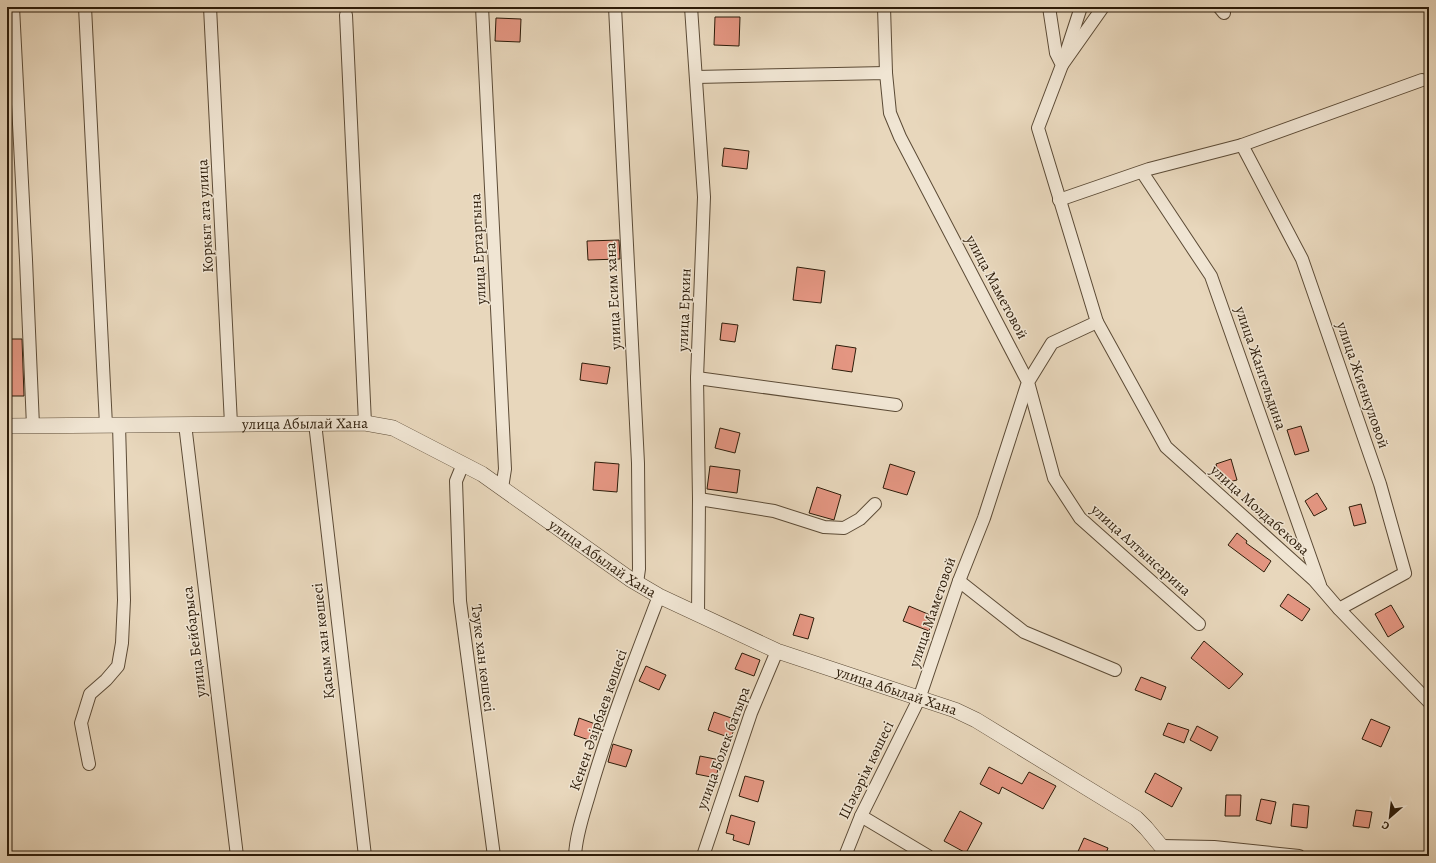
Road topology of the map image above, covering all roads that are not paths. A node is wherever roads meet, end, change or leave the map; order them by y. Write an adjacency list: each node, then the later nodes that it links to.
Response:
1 (13, 7): 29 (street)
2 (85, 7): 27 (street)
3 (210, 7): 26 (street, Коркыт ата улица)
4 (482, 7): 31 (street, улица Ертаргына)
5 (615, 7): 35 (street, улица Есим хана)
6 (691, 7): 14 (street, улица Еркин)
7 (884, 7): 13 (street, улица Маметовой)
8 (1049, 7): 12 (street)
9 (1081, 7): 12 (street)
10 (1103, 7): 12 (street)
11 (346, 15): 24 (street)
12 (1062, 65): 18 (street, улица Молдабекова)
13 (886, 73): 14 (street); 21 (street, улица Маметовой)
14 (696, 77): 20 (street, улица Еркин)
15 (1422, 80): 16 (street)
16 (1242, 145): 17 (street); 38 (street, улица Жиенкуловой)
17 (1142, 172): 18 (street); 36 (street, улица Жангельдина)
18 (1059, 200): 19 (street, улица Молдабекова)
19 (1097, 322): 21 (street); 36 (street, улица Молдабекова)
20 (697, 378): 22 (street); 32 (street, улица Еркин)
21 (1028, 382): 34 (street, улица Маметовой); 40 (street, улица Алтынсарина)
22 (896, 405)
23 (315, 423): 24 (street, улица Абылай Хана); 26 (street, улица Абылай Хана); 49 (street, Қасым хан көшесі)
24 (366, 423): 30 (street, улица Абылай Хана)
25 (185, 424): 26 (street, улица Абылай Хана); 27 (street, улица Абылай Хана); 48 (street, улица Бейбарыса)
26 (231, 424)
27 (112, 425): 29 (street, улица Абылай Хана); 45 (street)
28 (7, 426): 29 (street, улица Абылай Хана)
29 (33, 426)
30 (463, 464): 31 (street, улица Абылай Хана); 50 (street, Тәуке хан көшесі)
31 (502, 488): 35 (street, улица Абылай Хана)
32 (699, 499): 33 (street); 39 (street, улица Еркин)
33 (875, 504)
34 (959, 582): 42 (street); 43 (street, улица Маметовой)
35 (637, 583): 37 (street, улица Абылай Хана)
36 (1322, 589): 38 (street, улица Молдабекова)
37 (659, 596): 39 (street, улица Абылай Хана); 51 (street, Кенен Әзірбаев көшесі)
38 (1339, 609): 44 (street, улица Молдабекова)
39 (698, 614): 41 (street, улица Абылай Хана)
40 (1199, 624)
41 (777, 651): 43 (street, улица Абылай Хана); 52 (street, улица Болек батыра)
42 (1115, 670)
43 (919, 699): 46 (street, Шәкәрім көшесі); 47 (street, улица Абылай Хана)
44 (1429, 702)
45 (89, 764)
46 (861, 816): 53 (street, Шәкәрім көшесі); 54 (street)
47 (1163, 851): 55 (street)
48 (236, 856)
49 (365, 856)
50 (494, 856)
51 (576, 856)
52 (703, 856)
53 (845, 856)
54 (928, 856)
55 (1299, 856)

